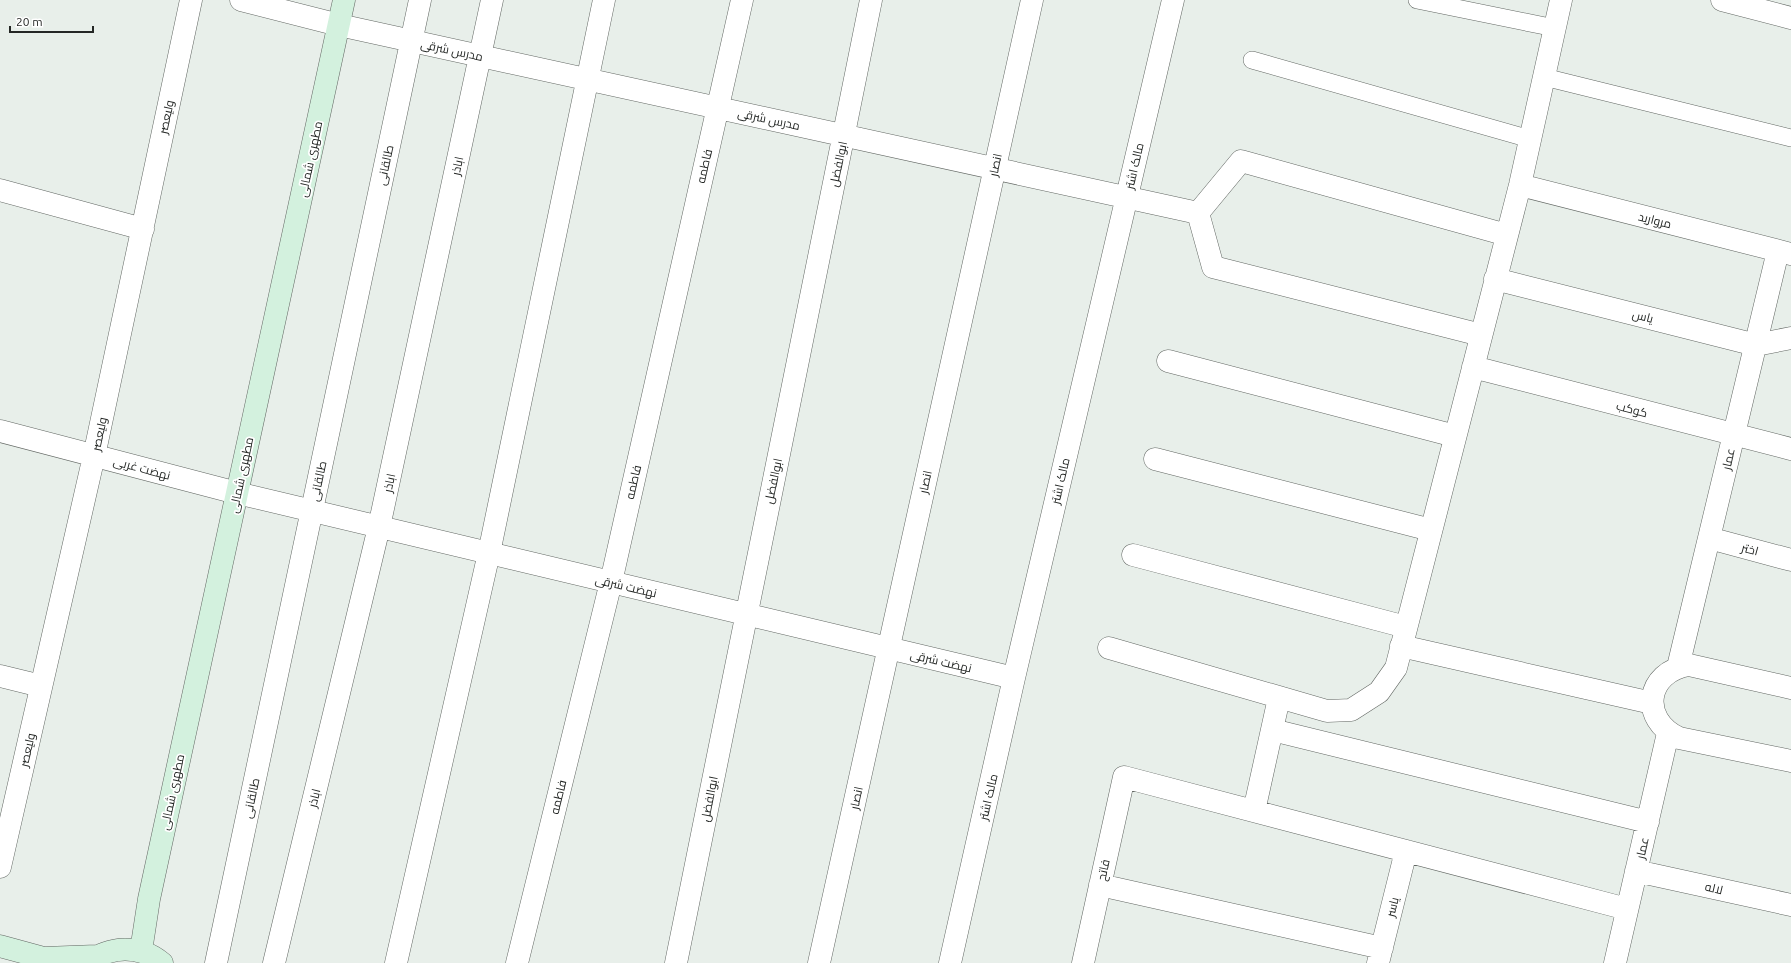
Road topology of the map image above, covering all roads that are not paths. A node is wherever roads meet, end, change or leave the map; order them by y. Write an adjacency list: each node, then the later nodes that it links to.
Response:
1 (191, 0): 31 (street, ولیعصر)
2 (242, 0): 15 (street, مدرس شرقی)
3 (344, 0): 15 (street, مطهری شمالی)
4 (420, 0): 17 (street, طالقانی)
5 (492, 0): 18 (street, اباذر)
6 (604, 0): 21 (street)
7 (742, 0): 22 (street, فاطمه)
8 (871, 0): 23 (street, ابوالفضل)
9 (1032, 0): 26 (street, انصار)
10 (1173, 0): 29 (street, مالک اشتر)
11 (1417, 0): 16 (lane)
12 (1561, 0): 16 (street)
13 (1722, 0): 14 (street)
14 (1788, 11)
15 (339, 25): 17 (street, مدرس شرقی); 46 (street, مطهری شمالی)
16 (1555, 28): 20 (street)
17 (411, 41): 18 (street, مدرس شرقی); 47 (street, طالقانی)
18 (480, 56): 21 (street, مدرس شرقی); 48 (street, اباذر)
19 (1252, 60): 25 (lane)
20 (1544, 77): 24 (lane); 25 (street)
21 (588, 80): 22 (street, مدرس شرقی); 51 (street)
22 (718, 108): 23 (street, مدرس شرقی); 54 (street, فاطمه)
23 (844, 136): 26 (street, مدرس شرقی); 55 (street, ابوالفضل)
24 (1791, 138)
25 (1530, 139): 27 (street)
26 (994, 169): 29 (street, مدرس شرقی); 57 (street, انصار)
27 (1520, 185): 32 (street); 33 (street, مروارید)
28 (0, 190): 31 (street)
29 (1127, 197): 30 (street, مدرس شرقی); 61 (street, مالک اشتر)
30 (1198, 213): 32 (street); 35 (street)
31 (143, 229): 44 (street, ولیعصر)
32 (1507, 235): 34 (street)
33 (1785, 253): 37 (street, عمار)
34 (1495, 279): 35 (street); 37 (street, یاس)
35 (1481, 335): 39 (street)
36 (1791, 338): 37 (street, یاس)
37 (1756, 345): 41 (street, عمار)
38 (1168, 361): 42 (street)
39 (1473, 367): 41 (street, کوکب); 42 (street)
40 (0, 430): 44 (street, نهضت غربی)
41 (1734, 435): 43 (street, کوکب); 50 (street, عمار)
42 (1455, 436): 49 (street)
43 (1791, 449)
44 (94, 456): 46 (street, نهضت غربی); 62 (street, ولیعصر)
45 (1155, 458): 49 (street)
46 (237, 493): 47 (street, نهضت شرقی); 78 (street, مطهری شمالی)
47 (311, 511): 48 (street, نهضت شرقی); 82 (street, طالقانی)
48 (379, 527): 51 (street, نهضت شرقی); 83 (street, اباذر)
49 (1431, 530): 56 (street)
50 (1709, 538): 53 (street, اختر); 59 (street, عمار)
51 (489, 553): 54 (street, نهضت شرقی); 84 (street)
52 (1133, 556): 56 (street)
53 (1791, 560)
54 (611, 582): 55 (street, نهضت شرقی); 85 (street, فاطمه)
55 (746, 614): 57 (street, نهضت شرقی); 86 (street, ابوالفضل)
56 (1404, 637): 64 (street); 65 (street)
57 (889, 648): 61 (street, نهضت شرقی); 87 (street, انصار)
58 (1109, 648): 64 (street)
59 (1678, 667): 63 (street); 65 (street)
60 (0, 676): 62 (street)
61 (1014, 678): 88 (street, مالک اشتر)
62 (41, 686): 72 (street, ولیعصر)
63 (1791, 688)
64 (1279, 698): 66 (street)
65 (1652, 703): 67 (street)
66 (1272, 730): 69 (street); 70 (street)
67 (1668, 733): 68 (street); 70 (street, عمار)
68 (1791, 761)
69 (1254, 811): 71 (street); 74 (street, فاتح)
70 (1648, 822): 73 (street, عمار)
71 (1406, 851): 76 (street); 79 (street, یاسر)
72 (0, 867)
73 (1636, 871): 75 (street, لاله); 76 (street, عمار)
74 (1100, 885): 79 (street); 89 (street, فاتح)
75 (1791, 905)
76 (1627, 909): 90 (street, عمار)
77 (0, 946): 80 (street)
78 (141, 951): 80 (street); 81 (street)
79 (1380, 956)
80 (92, 959)
81 (162, 963)
82 (216, 963)
83 (274, 963)
84 (396, 963)
85 (517, 963)
86 (676, 963)
87 (819, 963)
88 (950, 963)
89 (1083, 963)
90 (1615, 963)

